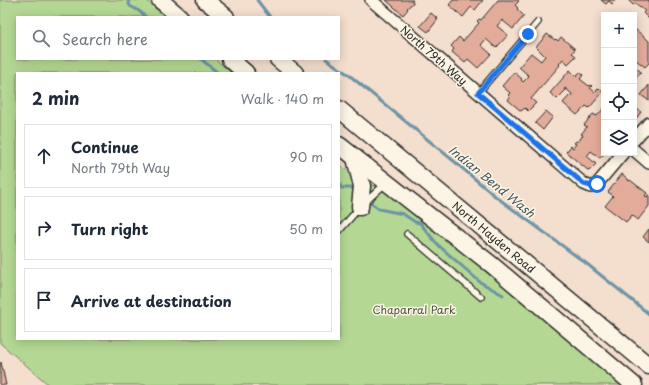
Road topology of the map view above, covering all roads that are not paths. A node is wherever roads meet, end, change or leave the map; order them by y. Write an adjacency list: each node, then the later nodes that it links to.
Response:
1 (160, 0): 4 (main road)
2 (205, 0): 5 (main road)
3 (371, 0): 11 (street, North 79th Way)
4 (179, 16)
5 (225, 16)
6 (538, 22): 11 (lane)
7 (231, 60): 9 (main road)
8 (279, 60): 10 (main road)
9 (245, 72)
10 (294, 72)
11 (478, 93): 17 (street, North 79th Way)
12 (340, 110): 25 (main road, North Hayden Road)
13 (649, 123): 14 (street)
14 (637, 137)
15 (340, 146): 18 (main road, North Hayden Road)
16 (637, 153): 19 (street)
17 (620, 156)
18 (355, 158): 20 (main road, North Hayden Road); 21 (main road)
19 (649, 163)
20 (387, 182): 21 (lane); 26 (main road, North Hayden Road)
21 (360, 207): 22 (lane)
22 (340, 230)
23 (407, 234): 24 (lane)
24 (481, 297)
25 (649, 366)
26 (634, 385)

